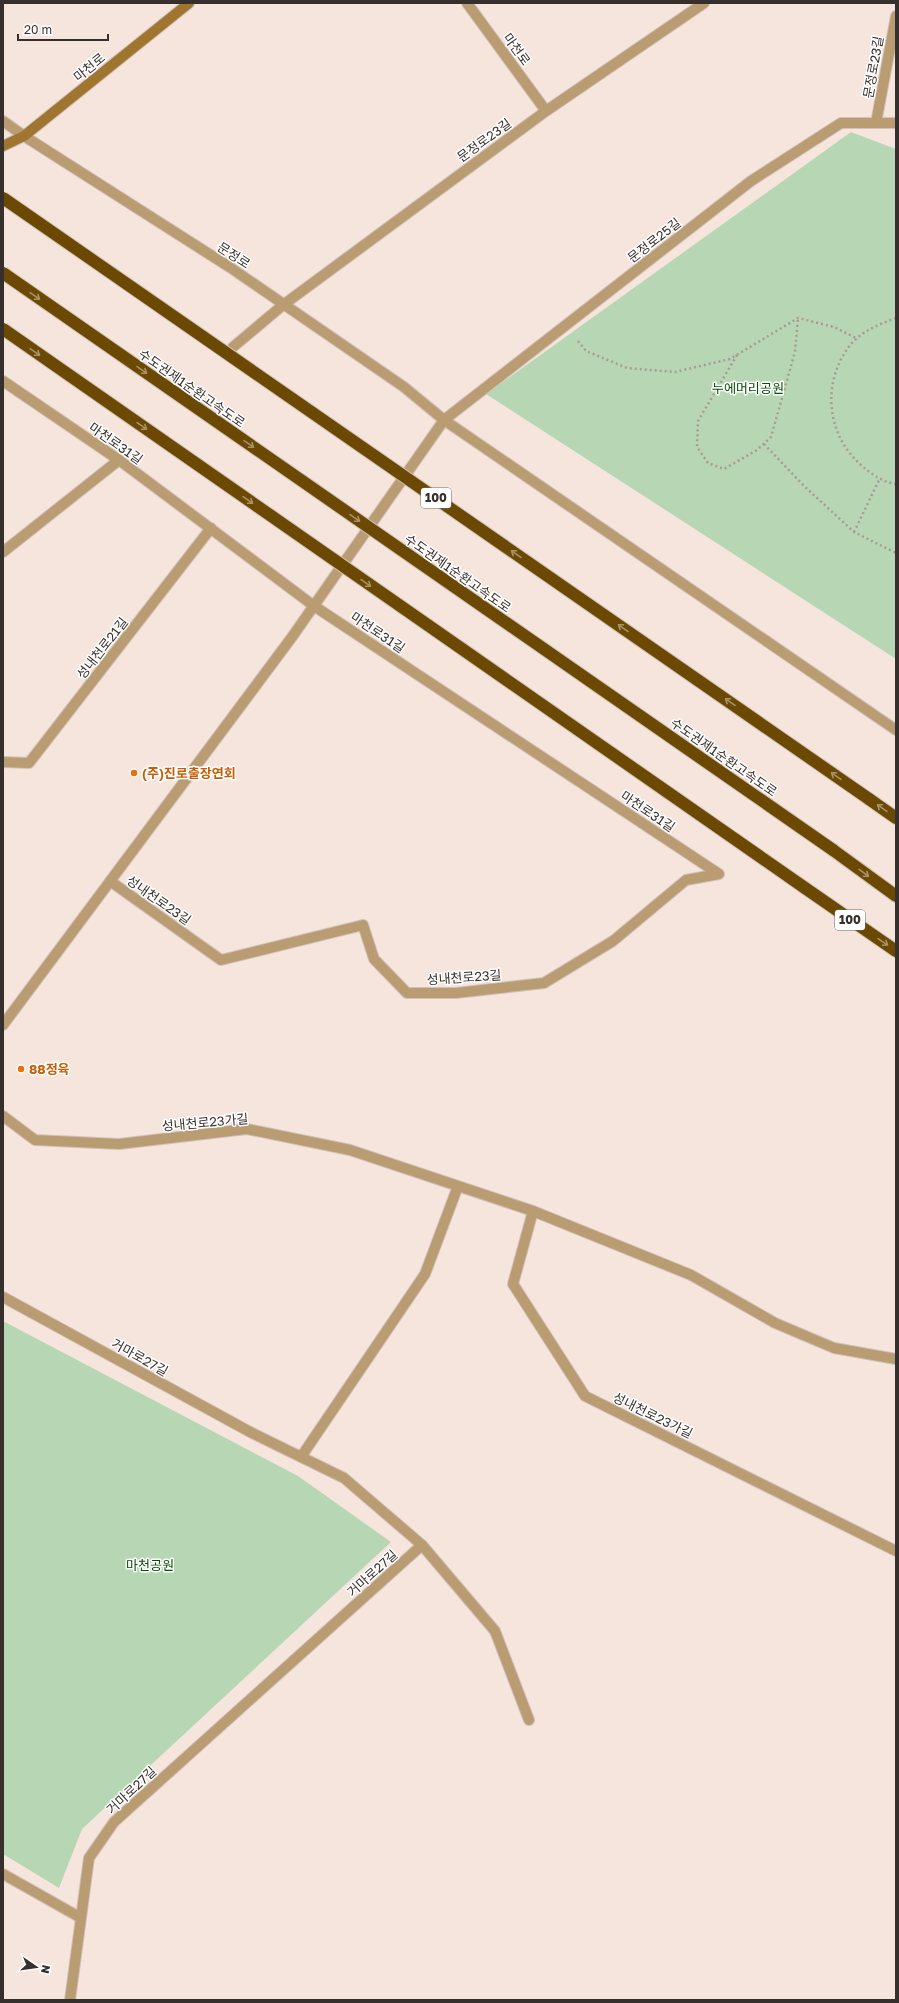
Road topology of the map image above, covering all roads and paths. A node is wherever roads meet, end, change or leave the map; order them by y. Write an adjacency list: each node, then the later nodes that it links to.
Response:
1 (189, 3): 9 (street, 마천로)
2 (467, 3): 5 (street, 마천로)
3 (704, 3): 5 (street, 문정로23길)
4 (896, 16): 7 (street, 문정로23길)
5 (546, 110): 13 (street, 문정로23길)
6 (3, 121): 9 (street, 문정로)
7 (876, 123): 8 (street, 문정로25길); 16 (street, 문정로25길)
8 (896, 124)
9 (24, 136): 10 (street, 마천로); 13 (street, 문정로)
10 (3, 146)
11 (3, 198): 34 (highway, 100, one-way to 11, bridge)
12 (3, 273): 37 (highway, 수도권제1순환고속도로, one-way to 37, bridge)
13 (283, 305): 19 (street, 문정로23길); 22 (street, 문정로)
14 (798, 318): 18 (path); 20 (path); 23 (path)
15 (896, 318): 18 (path)
16 (565, 326): 20 (path); 22 (street, 문정로25길)
17 (3, 330): 38 (highway, 100, one-way to 38, bridge)
18 (858, 339): 25 (path)
19 (233, 347)
20 (737, 355): 23 (path)
21 (3, 381): 24 (street, 마천로31길)
22 (444, 420): 31 (street, 성내천로23길); 32 (street, 문정로)
23 (764, 444): 28 (path)
24 (119, 460): 27 (street, 마천로31길); 29 (street)
25 (880, 478): 26 (path); 28 (path)
26 (896, 484)
27 (211, 528): 31 (street, 마천로31길); 33 (street, 성내천로21길)
28 (854, 532): 30 (path)
29 (3, 552)
30 (896, 553)
31 (314, 606): 35 (street, 마천로31길); 36 (street, 성내천로23길)
32 (896, 730)
33 (3, 762)
34 (896, 818)
35 (686, 880): 36 (street, 성내천로23길)
36 (110, 881): 39 (street, 성내천로23길)
37 (896, 896)
38 (896, 951)
39 (3, 1025)
40 (3, 1116): 41 (street, 성내천로23가길)
41 (458, 1186): 42 (street, 성내천로23가길); 45 (street)
42 (532, 1210): 44 (street, 성내천로23가길); 47 (street, 성내천로23가길)
43 (3, 1297): 45 (street, 거마로27길)
44 (896, 1359)
45 (301, 1457): 46 (street, 거마로27길)
46 (422, 1545): 48 (street); 50 (street, 거마로27길)
47 (896, 1550)
48 (529, 1720)
49 (3, 1874): 50 (street)
50 (81, 1918): 51 (street, 거마로27길)
51 (70, 2000)

